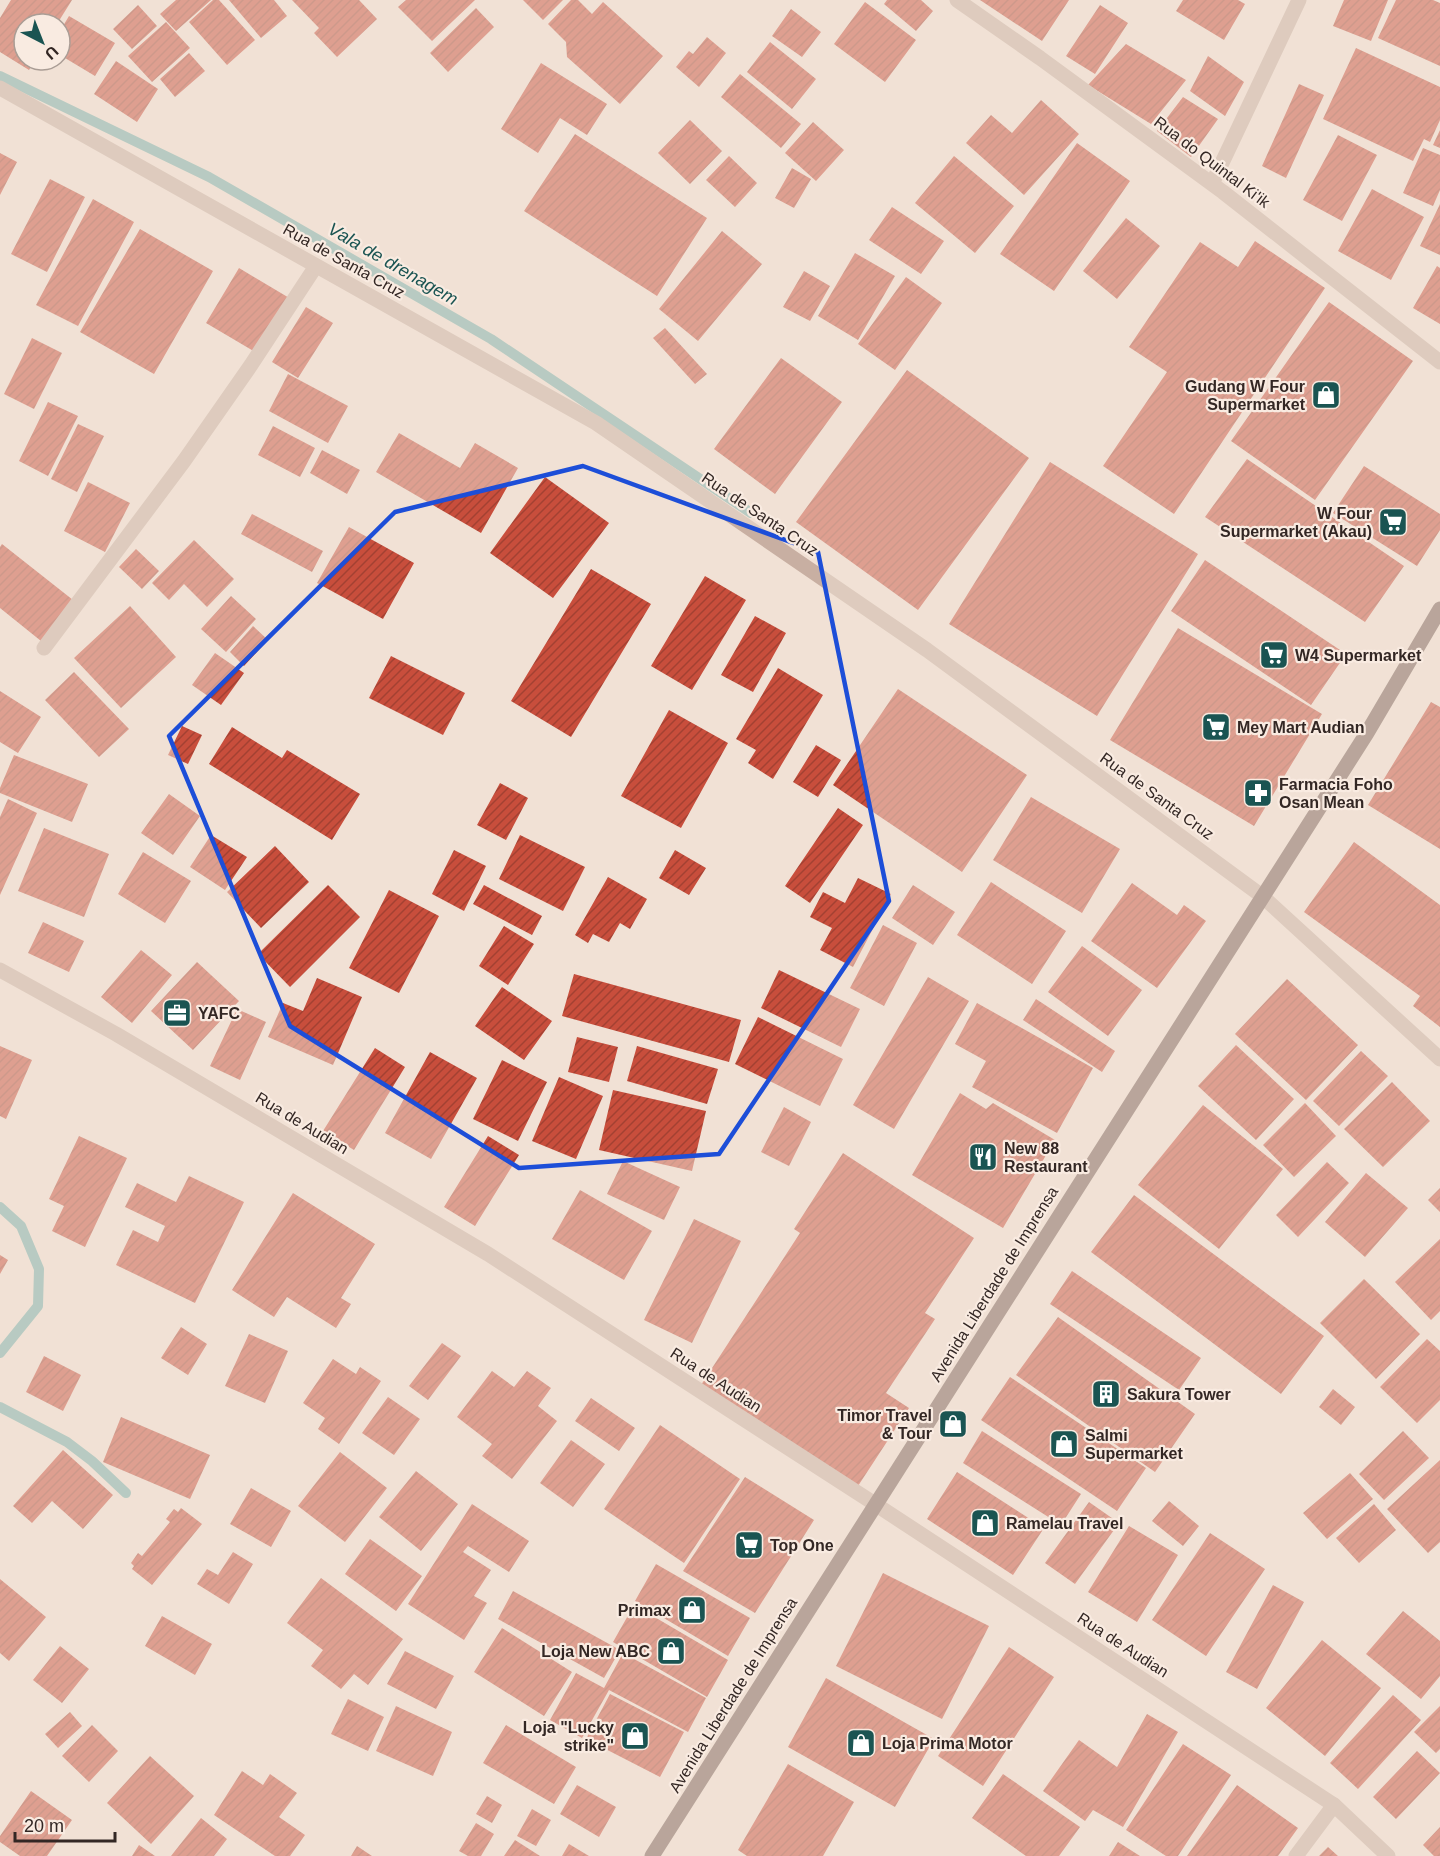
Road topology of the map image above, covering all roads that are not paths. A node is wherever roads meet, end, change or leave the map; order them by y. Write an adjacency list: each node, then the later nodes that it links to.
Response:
1 (957, 0): 4 (street, Rua do Quintal Ki'ik)
2 (1299, 0): 4 (street)
3 (0, 88): 5 (street, Rua de Santa Cruz)
4 (1212, 184): 6 (street, Rua do Quintal Ki'ik)
5 (316, 266): 8 (street); 9 (street, Rua de Santa Cruz)
6 (1440, 362)
7 (1440, 609): 9 (main road, Avenida Liberdade de Imprensa)
8 (44, 648)
9 (1262, 896): 11 (street, Rua de Santa Cruz); 12 (main road, Avenida Liberdade de Imprensa)
10 (0, 970): 12 (street, Rua de Audian)
11 (1440, 1059)
12 (875, 1504): 13 (street, Rua de Audian); 14 (main road, Avenida Liberdade de Imprensa)
13 (1334, 1805): 15 (street); 16 (street, Rua de Audian)
14 (652, 1856)
15 (1296, 1856)
16 (1388, 1856)

